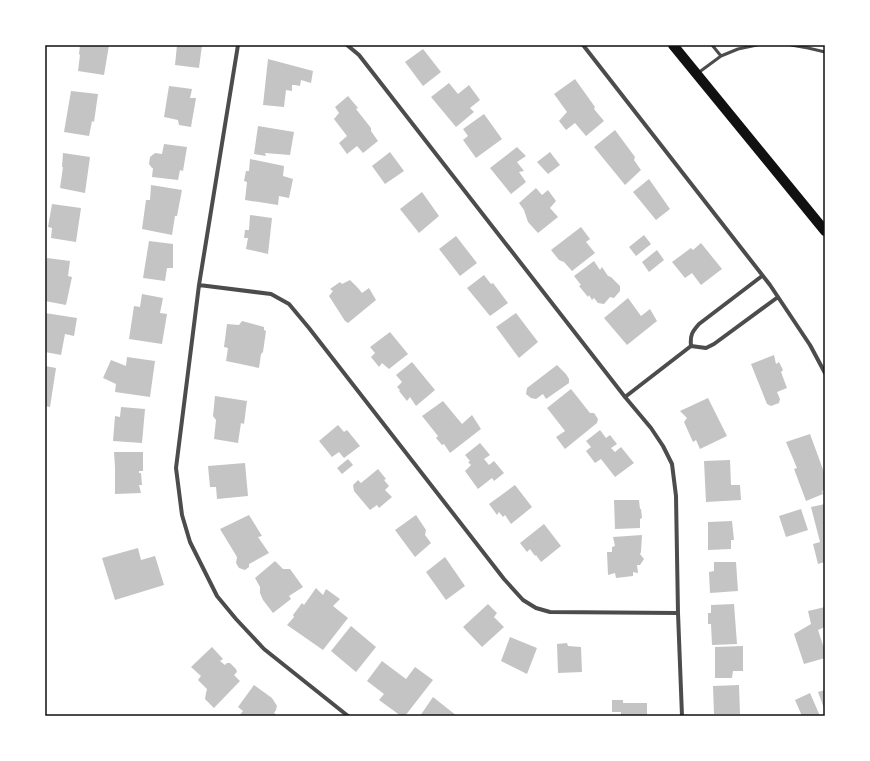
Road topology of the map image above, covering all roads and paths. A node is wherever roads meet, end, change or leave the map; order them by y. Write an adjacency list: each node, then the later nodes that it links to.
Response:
1 (238, 45): 13 (street)
2 (347, 45): 17 (street)
3 (584, 45): 12 (street)
4 (673, 45): 10 (main road)
5 (712, 45): 9 (lane)
6 (757, 45): 9 (lane)
7 (791, 45): 8 (lane)
8 (825, 52)
9 (721, 56): 10 (lane)
10 (697, 74): 11 (main road)
11 (825, 232)
12 (762, 276): 14 (street); 15 (street)
13 (199, 285): 18 (street); 19 (street)
14 (778, 297): 15 (street); 16 (street)
15 (691, 346): 17 (street)
16 (825, 373)
17 (625, 397): 18 (street)
18 (678, 613): 20 (street)
19 (348, 716)
20 (682, 716)

